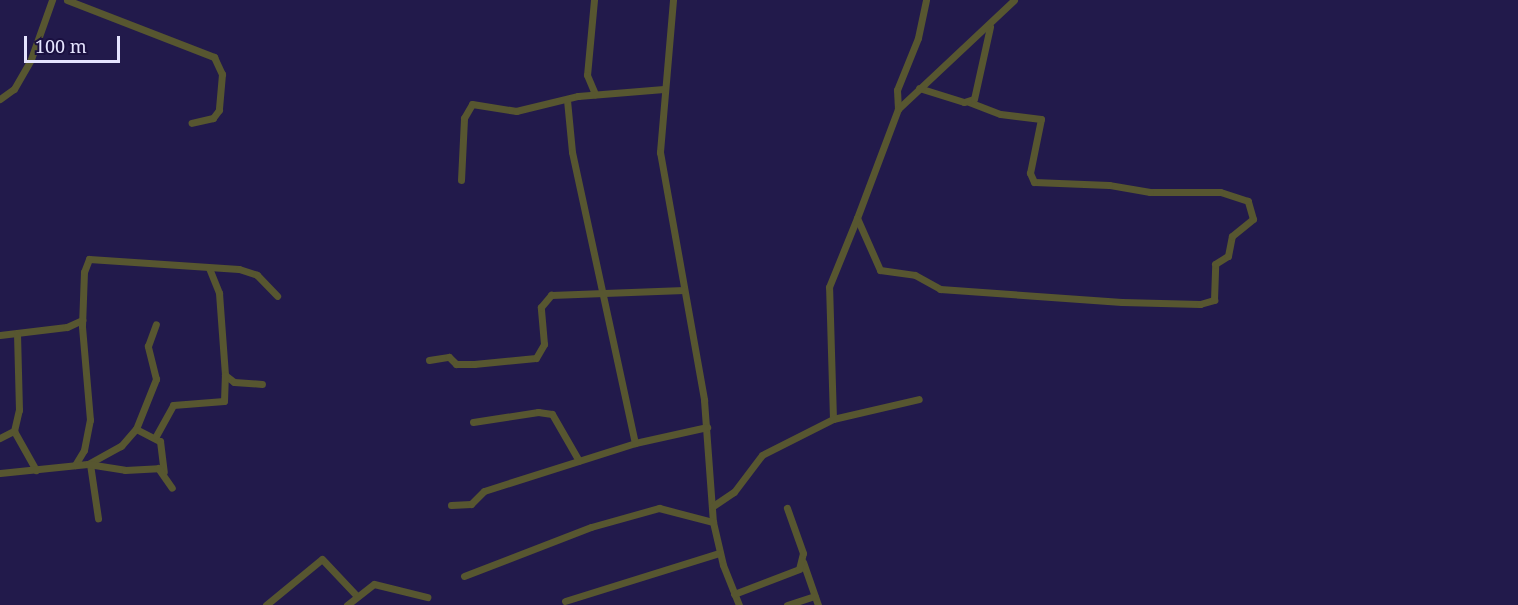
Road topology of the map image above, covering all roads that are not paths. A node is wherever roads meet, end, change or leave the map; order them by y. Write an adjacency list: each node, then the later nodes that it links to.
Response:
1 (67, 0): 15 (street)
2 (594, 0): 10 (street)
3 (673, 0): 9 (street)
4 (927, 0): 14 (street)
5 (1014, 0): 7 (street)
6 (53, 1): 11 (street)
7 (990, 27): 8 (street); 13 (street)
8 (919, 88): 13 (street); 14 (street)
9 (664, 89): 10 (street); 21 (street)
10 (595, 94): 12 (street)
11 (0, 99)
12 (567, 100): 16 (street); 22 (street)
13 (968, 102): 17 (street)
14 (898, 109): 17 (street)
15 (192, 123)
16 (460, 180)
17 (857, 218): 32 (street)
18 (209, 268): 19 (street); 20 (street); 24 (street)
19 (225, 268): 20 (street); 23 (street)
20 (216, 280): 29 (street)
21 (684, 290): 22 (street); 34 (street)
22 (604, 295): 28 (street); 39 (street)
23 (278, 296)
24 (82, 320): 27 (street); 42 (street)
25 (156, 324): 35 (street)
26 (0, 334): 27 (street)
27 (17, 334): 36 (street)
28 (429, 360)
29 (225, 375): 30 (street); 37 (street)
30 (262, 384)
31 (919, 399): 32 (street)
32 (833, 419): 48 (street)
33 (473, 422): 40 (street)
34 (707, 427): 39 (street); 48 (street)
35 (136, 429): 37 (street); 41 (street)
36 (14, 431): 38 (street); 43 (street)
37 (156, 436): 44 (street)
38 (0, 438)
39 (635, 443): 40 (street)
40 (579, 462): 47 (street)
41 (89, 464): 42 (street); 44 (street); 50 (street)
42 (75, 465): 43 (street)
43 (36, 470): 45 (street)
44 (164, 472): 46 (street)
45 (0, 473)
46 (172, 488)
47 (451, 505)
48 (713, 506): 51 (street)
49 (787, 508): 53 (street)
50 (98, 518)
51 (713, 522): 52 (street); 54 (street)
52 (719, 553): 55 (street); 59 (street)
53 (803, 562): 55 (street); 57 (street)
54 (464, 576)
55 (734, 594): 63 (street)
56 (357, 596): 58 (street); 60 (street); 61 (street); 62 (street)
57 (815, 596): 64 (street); 65 (street)
58 (427, 597)
59 (565, 602)
60 (266, 605)
61 (347, 605)
62 (361, 605)
63 (739, 605)
64 (787, 605)
65 (818, 605)

